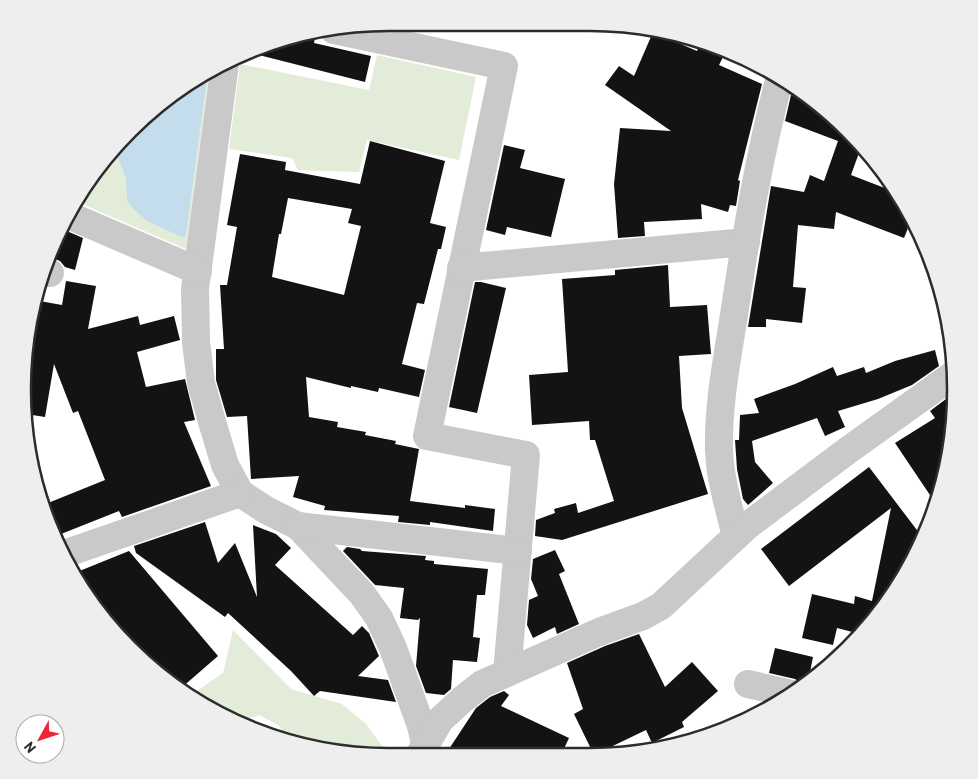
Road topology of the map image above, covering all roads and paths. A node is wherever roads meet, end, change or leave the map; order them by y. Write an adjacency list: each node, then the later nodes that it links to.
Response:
1 (350, 33): 6 (street)
2 (224, 72): 7 (street)
3 (778, 85): 5 (street)
4 (75, 218): 7 (street)
5 (746, 242): 6 (street); 11 (street)
6 (461, 268): 12 (street)
7 (198, 271): 9 (street)
8 (947, 380): 11 (street)
9 (240, 493): 10 (street); 13 (street)
10 (298, 526): 12 (street); 17 (street)
11 (736, 536): 14 (street)
12 (518, 551): 14 (street)
13 (70, 552)
14 (507, 673): 18 (street)
15 (748, 684): 16 (street)
16 (781, 692)
17 (424, 748)
18 (425, 748)

